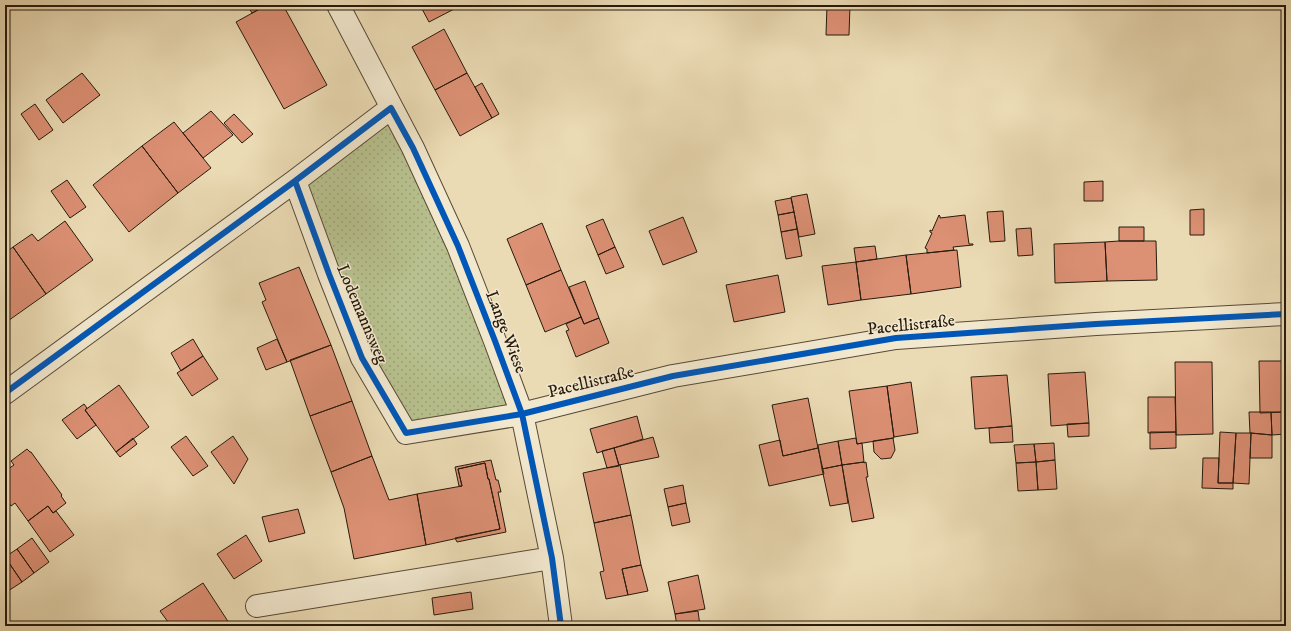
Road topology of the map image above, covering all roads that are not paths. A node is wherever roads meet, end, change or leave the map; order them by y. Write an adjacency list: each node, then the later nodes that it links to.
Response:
1 (338, 5): 2 (street, Lange Wiese)
2 (391, 108): 3 (street); 6 (street, Lange Wiese)
3 (295, 181): 5 (street); 6 (street, Lodemannsweg)
4 (1286, 314): 6 (street, Pacellistraße)
5 (5, 394)
6 (522, 414): 7 (street, Lange Wiese)
7 (552, 558): 8 (street); 9 (street, Lange Wiese)
8 (257, 606)
9 (561, 626)

